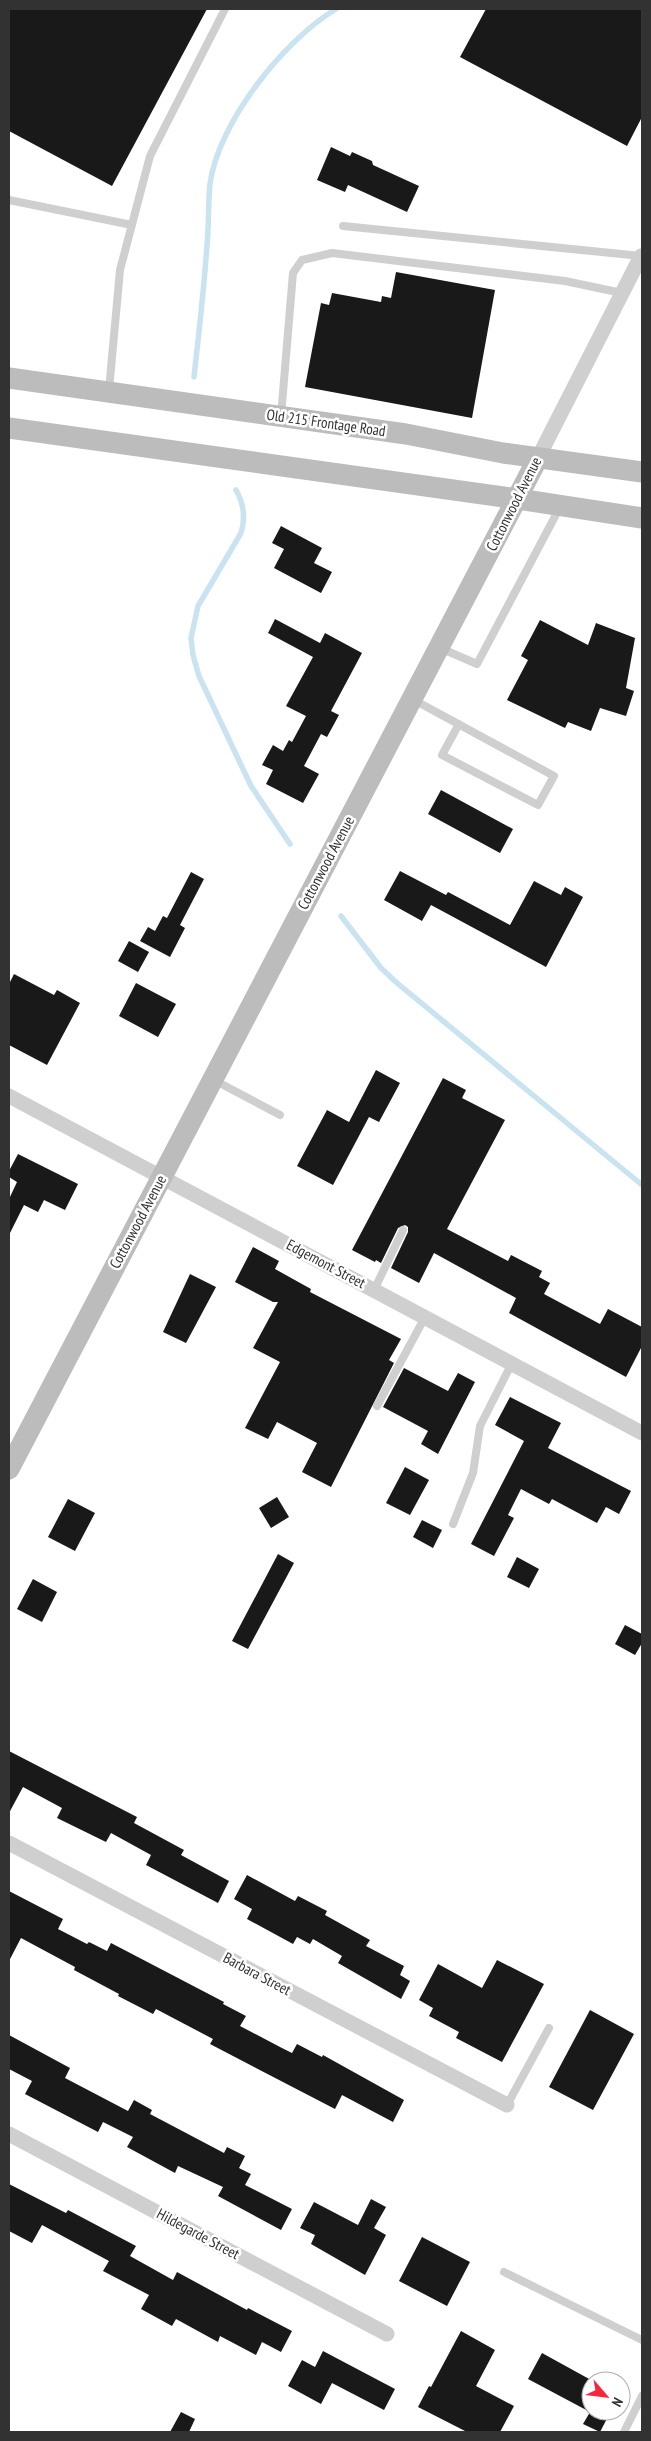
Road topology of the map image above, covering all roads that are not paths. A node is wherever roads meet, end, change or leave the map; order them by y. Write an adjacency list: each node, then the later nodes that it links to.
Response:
1 (225, 9): 3 (lane)
2 (9, 200): 3 (lane)
3 (132, 225): 8 (lane)
4 (343, 226): 5 (lane)
5 (641, 256): 6 (street, Cottonwood Avenue)
6 (622, 293): 9 (lane); 11 (street, Cottonwood Avenue)
7 (9, 378): 8 (street, Old 215 Frontage Road)
8 (109, 392): 9 (street, Old 215 Frontage Road)
9 (281, 417): 11 (street, Old 215 Frontage Road)
10 (9, 428): 13 (street)
11 (538, 458): 12 (street, Old 215 Frontage Road); 13 (street, Cottonwood Avenue)
12 (642, 472)
13 (518, 499): 14 (street); 16 (street, Cottonwood Avenue)
14 (560, 507): 15 (street); 16 (lane)
15 (642, 518)
16 (440, 647): 17 (street, Cottonwood Avenue)
17 (413, 699): 18 (lane); 19 (street, Cottonwood Avenue)
18 (459, 724): 18 (lane)
19 (213, 1079): 21 (lane); 22 (street, Cottonwood Avenue)
20 (9, 1096): 22 (street, Edgemont Street)
21 (280, 1115)
22 (162, 1176): 24 (street, Edgemont Street); 29 (street, Cottonwood Avenue)
23 (403, 1230): 24 (lane)
24 (374, 1290): 25 (street, Edgemont Street)
25 (424, 1317): 26 (street, Edgemont Street); 27 (lane)
26 (512, 1363): 28 (street, Edgemont Street); 30 (lane)
27 (377, 1406)
28 (642, 1433)
29 (9, 1469)
30 (453, 1524)
31 (9, 1843): 33 (street, Barbara Street)
32 (549, 2028): 33 (lane)
33 (507, 2105)
34 (9, 2134): 36 (street, Hildegarde Street)
35 (504, 2272): 37 (lane)
36 (387, 2334)
37 (642, 2340)
38 (642, 2396): 39 (lane)
39 (624, 2432)

